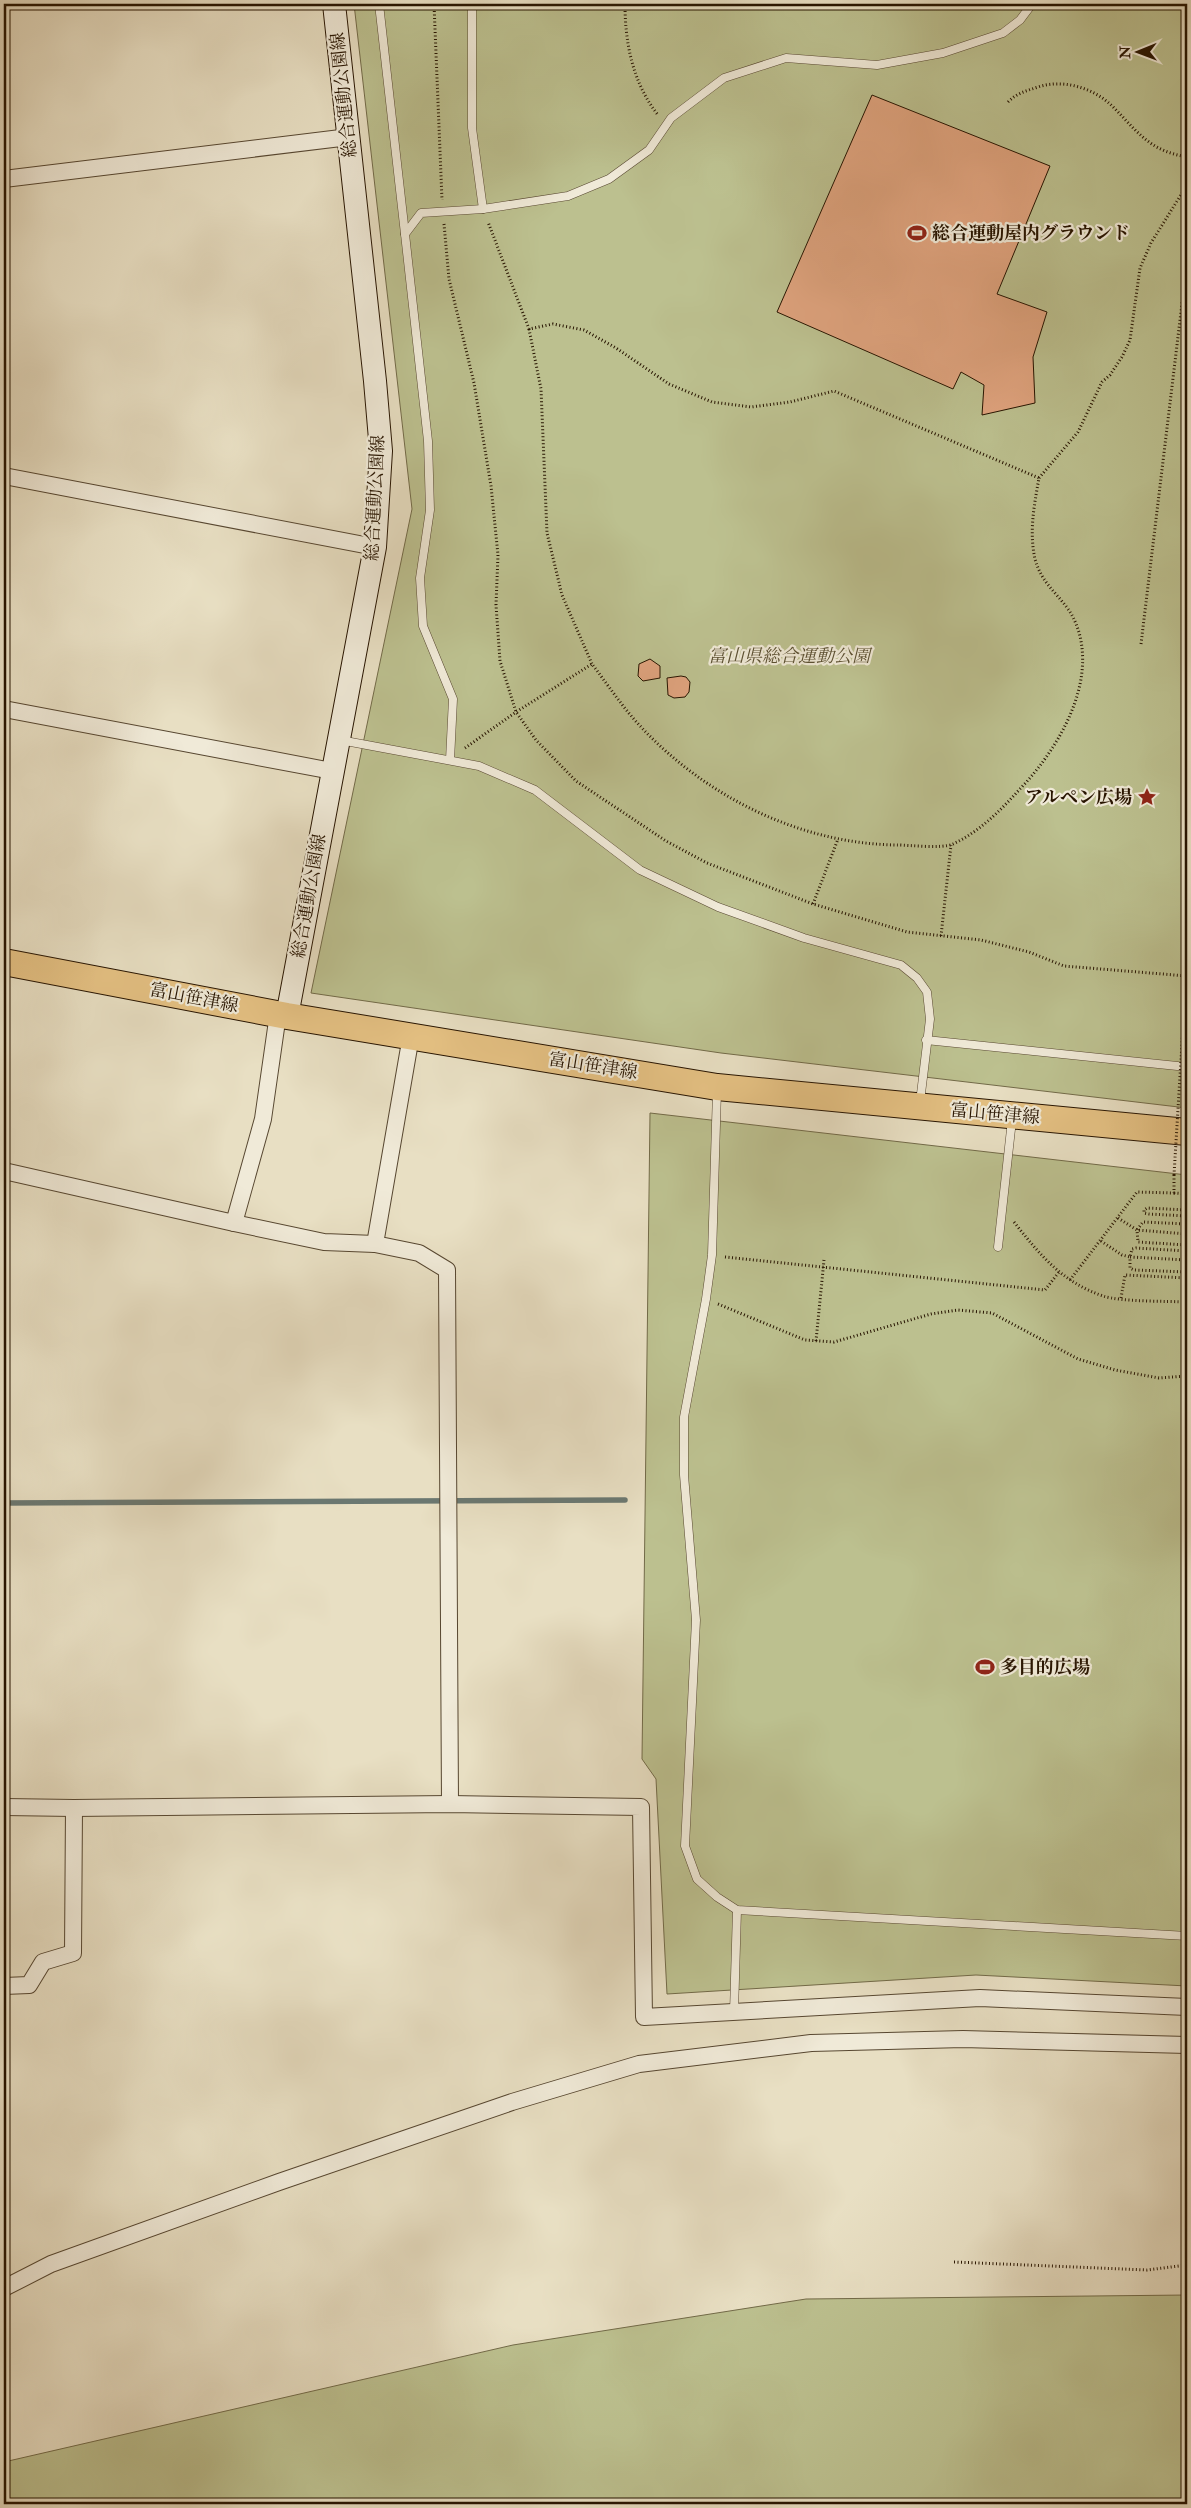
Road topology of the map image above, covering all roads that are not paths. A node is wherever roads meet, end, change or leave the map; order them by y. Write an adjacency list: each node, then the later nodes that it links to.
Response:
1 (334, 4): 5 (main road, 総合運動公園線)
2 (379, 4): 8 (lane)
3 (472, 4): 7 (lane)
4 (1032, 4): 7 (lane)
5 (349, 137): 6 (street); 10 (main road, 総合運動公園線)
6 (4, 179)
7 (483, 209): 8 (lane)
8 (406, 234): 13 (lane)
9 (4, 476): 10 (street)
10 (375, 547): 12 (main road, 総合運動公園線)
11 (4, 709): 14 (street)
12 (338, 740): 13 (lane); 14 (main road, 総合運動公園線)
13 (450, 760): 18 (lane)
14 (332, 771): 16 (main road, 総合運動公園線)
15 (4, 962): 16 (main road, 富山笹津線)
16 (283, 1015): 17 (main road, 富山笹津線); 25 (street)
17 (411, 1036): 20 (main road, 富山笹津線); 26 (street)
18 (926, 1040): 19 (lane); 21 (lane)
19 (1187, 1067)
20 (717, 1087): 21 (main road, 富山笹津線); 31 (lane)
21 (920, 1106): 22 (main road, 富山笹津線)
22 (1013, 1115): 23 (main road, 富山笹津線); 27 (lane)
23 (1187, 1132)
24 (4, 1171): 25 (street)
25 (234, 1222): 26 (street)
26 (375, 1244): 28 (street)
27 (998, 1247)
28 (450, 1804): 30 (street); 35 (street)
29 (4, 1807): 30 (street)
30 (74, 1808): 33 (street)
31 (737, 1910): 32 (lane); 35 (lane)
32 (1187, 1936)
33 (4, 1986)
34 (1187, 2007): 35 (street)
35 (734, 2012)
36 (1187, 2045): 37 (street)
37 (4, 2288)

